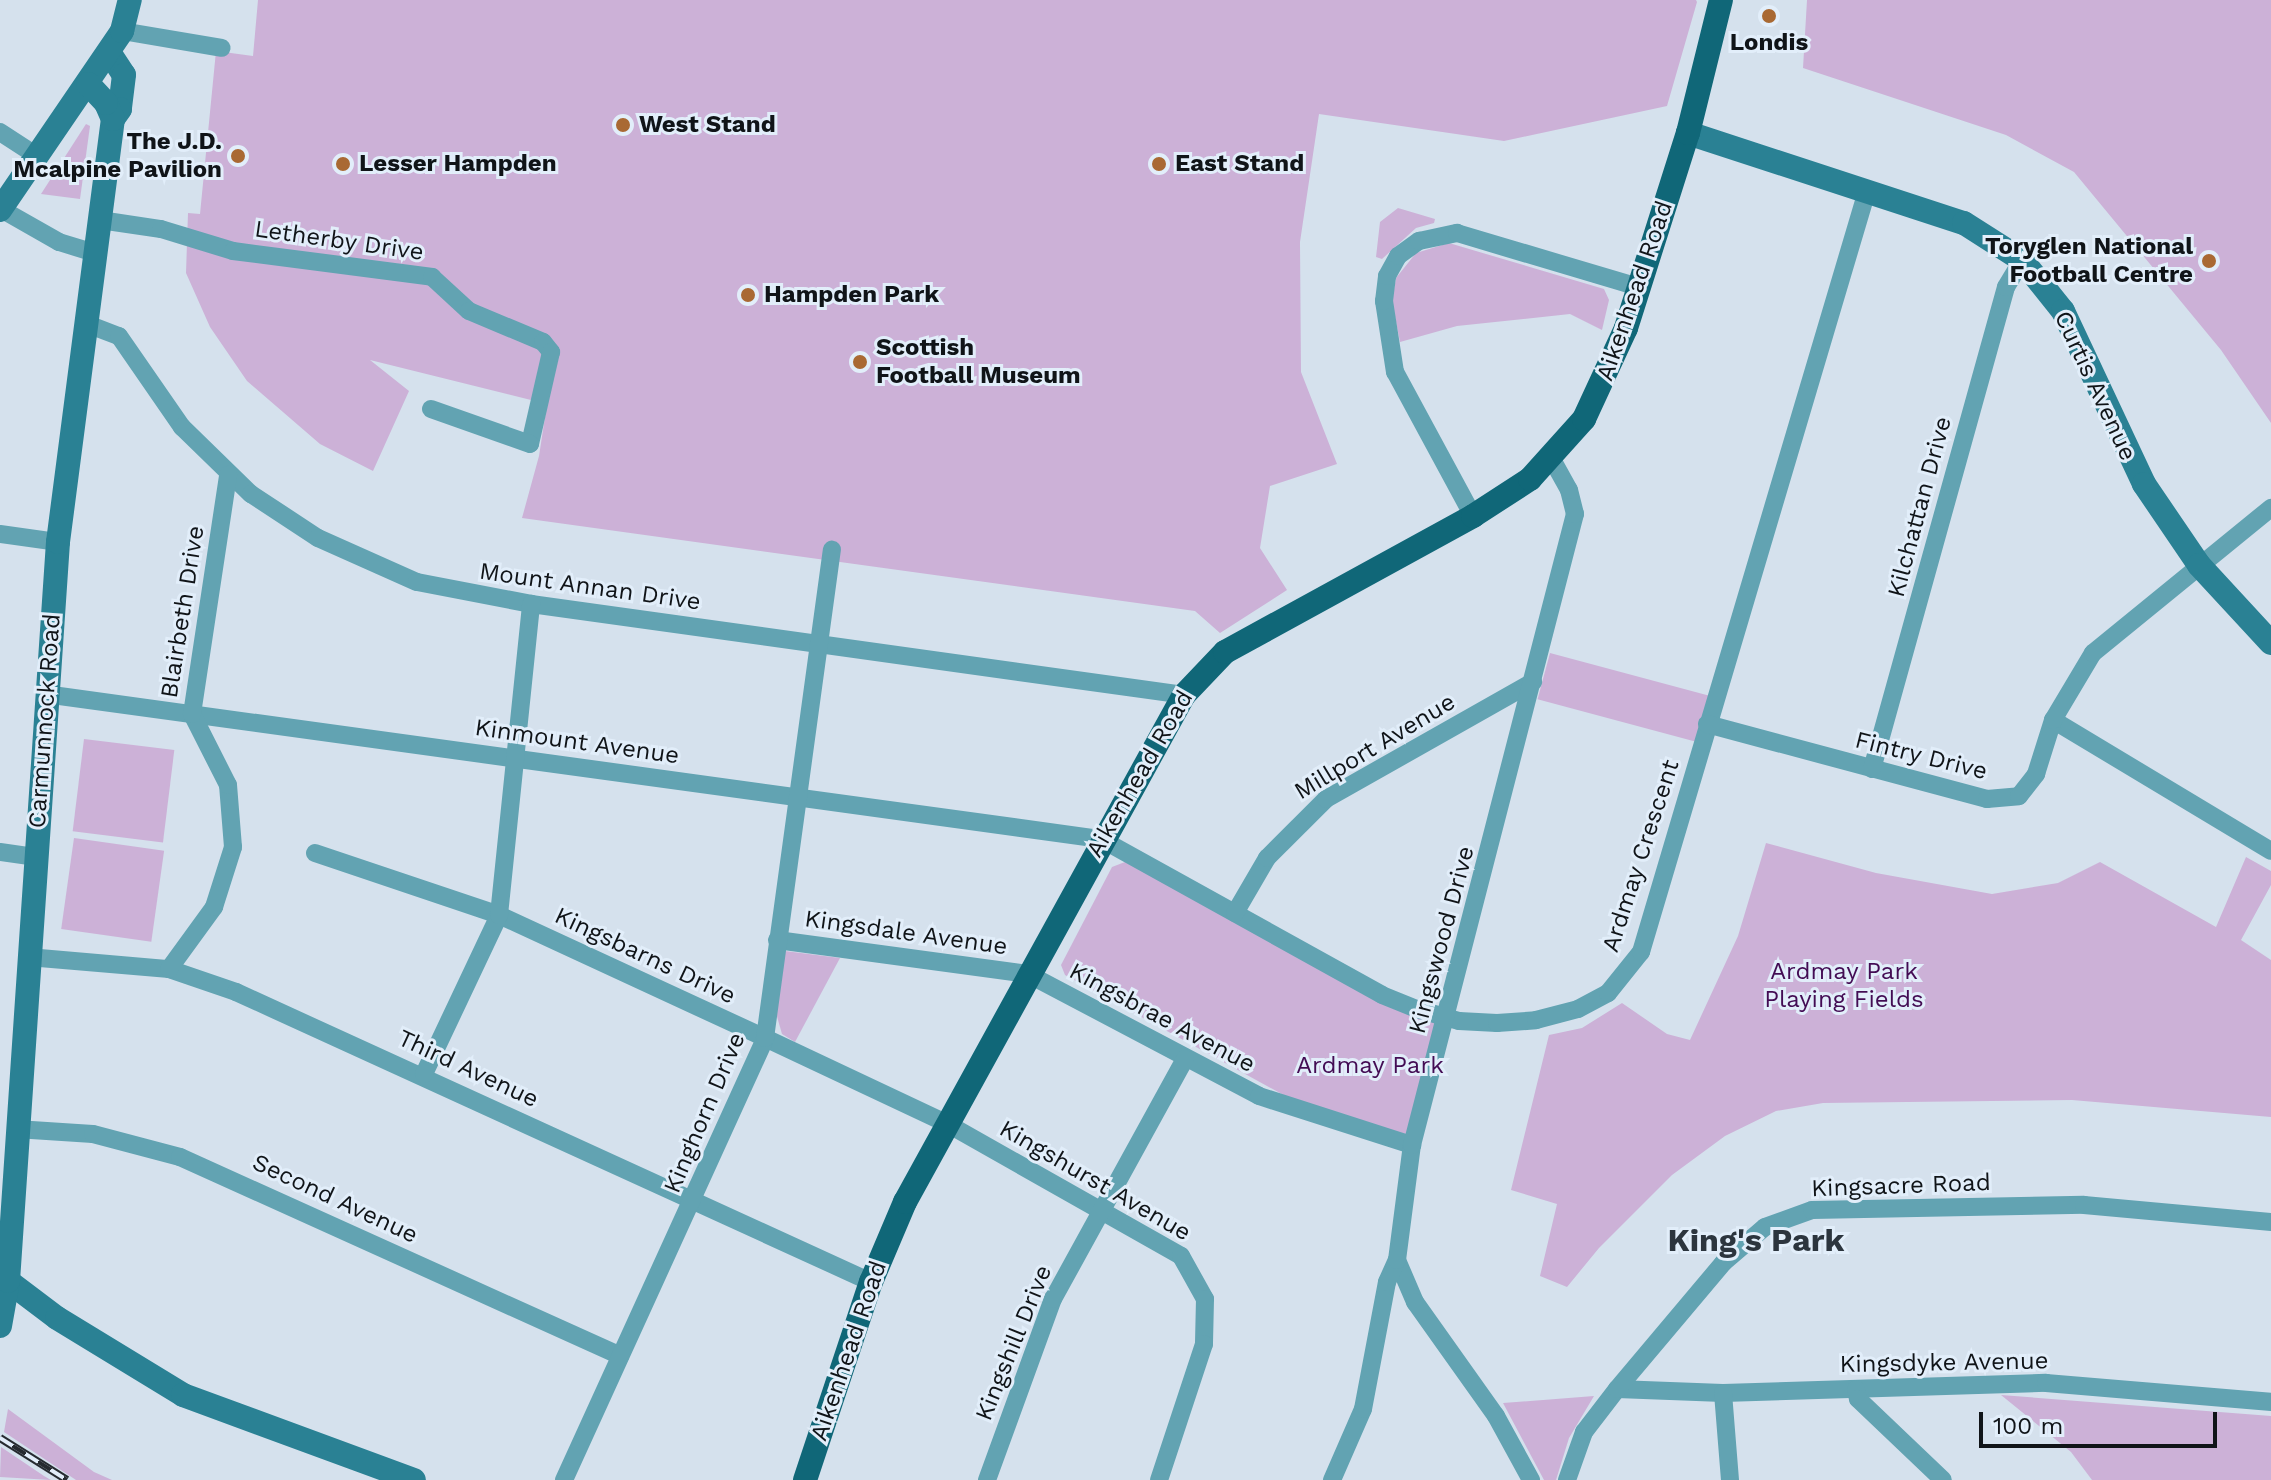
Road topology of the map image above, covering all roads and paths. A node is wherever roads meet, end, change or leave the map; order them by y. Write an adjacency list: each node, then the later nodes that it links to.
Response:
1 (130, 0): 3 (street)
2 (1721, 0): 8 (main road, Aikenhead Road)
3 (116, 42): 4 (street); 5 (street); 6 (street, Carmunnock Road)
4 (222, 48)
5 (88, 84): 6 (street); 9 (street)
6 (113, 119): 12 (street, Carmunnock Road)
7 (0, 132): 9 (street)
8 (1688, 133): 10 (street, Curtis Avenue); 15 (main road, Aikenhead Road)
9 (37, 156): 11 (street)
10 (1867, 191): 14 (street, Curtis Avenue); 34 (street, Ardmay Crescent)
11 (0, 209): 13 (street)
12 (100, 220): 13 (street, Carmunnock Road); 17 (street, Letherby Drive)
13 (95, 253): 16 (street, Carmunnock Road)
14 (2022, 260): 25 (street, Curtis Avenue); 36 (street, Kilchattan Drive)
15 (1638, 287): 18 (main road, Aikenhead Road); 21 (street)
16 (87, 324): 19 (street, Mount Annan Drive); 23 (street, Carmunnock Road)
17 (431, 409)
18 (1552, 459): 21 (main road, Aikenhead Road); 29 (street, Kingswood Drive)
19 (228, 475): 26 (street, Mount Annan Drive); 32 (street, Blairbeth Drive)
20 (2271, 508): 25 (street, Fintry Drive)
21 (1473, 516): 31 (main road, Aikenhead Road)
22 (0, 534): 23 (street)
23 (58, 542): 30 (street, Carmunnock Road)
24 (832, 550): 27 (street, Kinghorn Drive)
25 (2199, 565): 28 (street, Curtis Avenue); 33 (street, Fintry Drive)
26 (531, 604): 27 (street, Mount Annan Drive); 35 (street)
27 (819, 643): 31 (street, Mount Annan Drive); 37 (street, Kinghorn Drive)
28 (2271, 643)
29 (1533, 682): 43 (street, Millport Avenue); 49 (street, Kingswood Drive)
30 (45, 694): 32 (street, Kinmount Avenue); 42 (street, Carmunnock Road)
31 (1184, 695): 38 (main road, Aikenhead Road)
32 (192, 714): 35 (street, Kinmount Avenue); 47 (street, Blairbeth Drive)
33 (2053, 720): 36 (street, Fintry Drive); 39 (street)
34 (1707, 724): 36 (street, Fintry Drive); 49 (street, Ardmay Crescent)
35 (515, 758): 37 (street, Kinmount Avenue); 44 (street)
36 (1872, 769)
37 (797, 796): 38 (street, Kinmount Avenue); 45 (street, Kinghorn Drive)
38 (1101, 839): 43 (street, Ardmay Crescent); 48 (main road, Aikenhead Road)
39 (2271, 851)
40 (0, 852): 42 (street)
41 (315, 853): 44 (street, Kingsbarns Drive)
42 (35, 857): 46 (street, Carmunnock Road)
43 (1235, 913): 49 (street, Ardmay Crescent)
44 (499, 915): 50 (street, Kingsbarns Drive); 52 (street)
45 (777, 940): 48 (street, Kingsdale Avenue); 50 (street, Kinghorn Drive)
46 (28, 957): 47 (street, Third Avenue); 55 (street, Carmunnock Road)
47 (169, 969): 52 (street, Third Avenue)
48 (1028, 974): 51 (street, Kingsbrae Avenue); 53 (main road, Aikenhead Road)
49 (1447, 1018): 54 (street, Kingswood Drive)
50 (765, 1038): 53 (street, Kingsbarns Drive); 56 (street, Kinghorn Drive)
51 (1185, 1059): 54 (street, Kingsbrae Avenue); 57 (street, Kingshill Drive)
52 (424, 1074): 56 (street, Third Avenue)
53 (946, 1123): 57 (street, Kingshurst Avenue); 61 (main road, Aikenhead Road)
54 (1412, 1145): 59 (street, Kingswood Drive)
55 (10, 1147): 60 (street, Carmunnock Road); 63 (street, Second Avenue)
56 (694, 1201): 61 (street, Third Avenue); 63 (street, Kinghorn Drive)
57 (1103, 1210): 72 (street, Kingshill Drive); 73 (street, Kingshurst Avenue)
58 (2271, 1222): 64 (street, Kingsacre Road)
59 (1397, 1260): 68 (street); 74 (street, Kingswood Drive)
60 (4, 1274): 62 (street, Carmunnock Road); 69 (street)
61 (871, 1282): 71 (main road, Aikenhead Road)
62 (0, 1326)
63 (620, 1356): 70 (street, Kinghorn Drive)
64 (1617, 1389): 66 (street, Kingsdyke Avenue); 75 (street, Kingsacre Road)
65 (1856, 1389): 66 (street, Kingsdyke Avenue); 67 (street, Kingsdyke Avenue); 77 (street)
66 (1723, 1393): 76 (street)
67 (2271, 1402)
68 (1530, 1479)
69 (414, 1480)
70 (564, 1480)
71 (805, 1480)
72 (987, 1480)
73 (1159, 1480)
74 (1332, 1480)
75 (1567, 1480)
76 (1730, 1480)
77 (1943, 1480)

